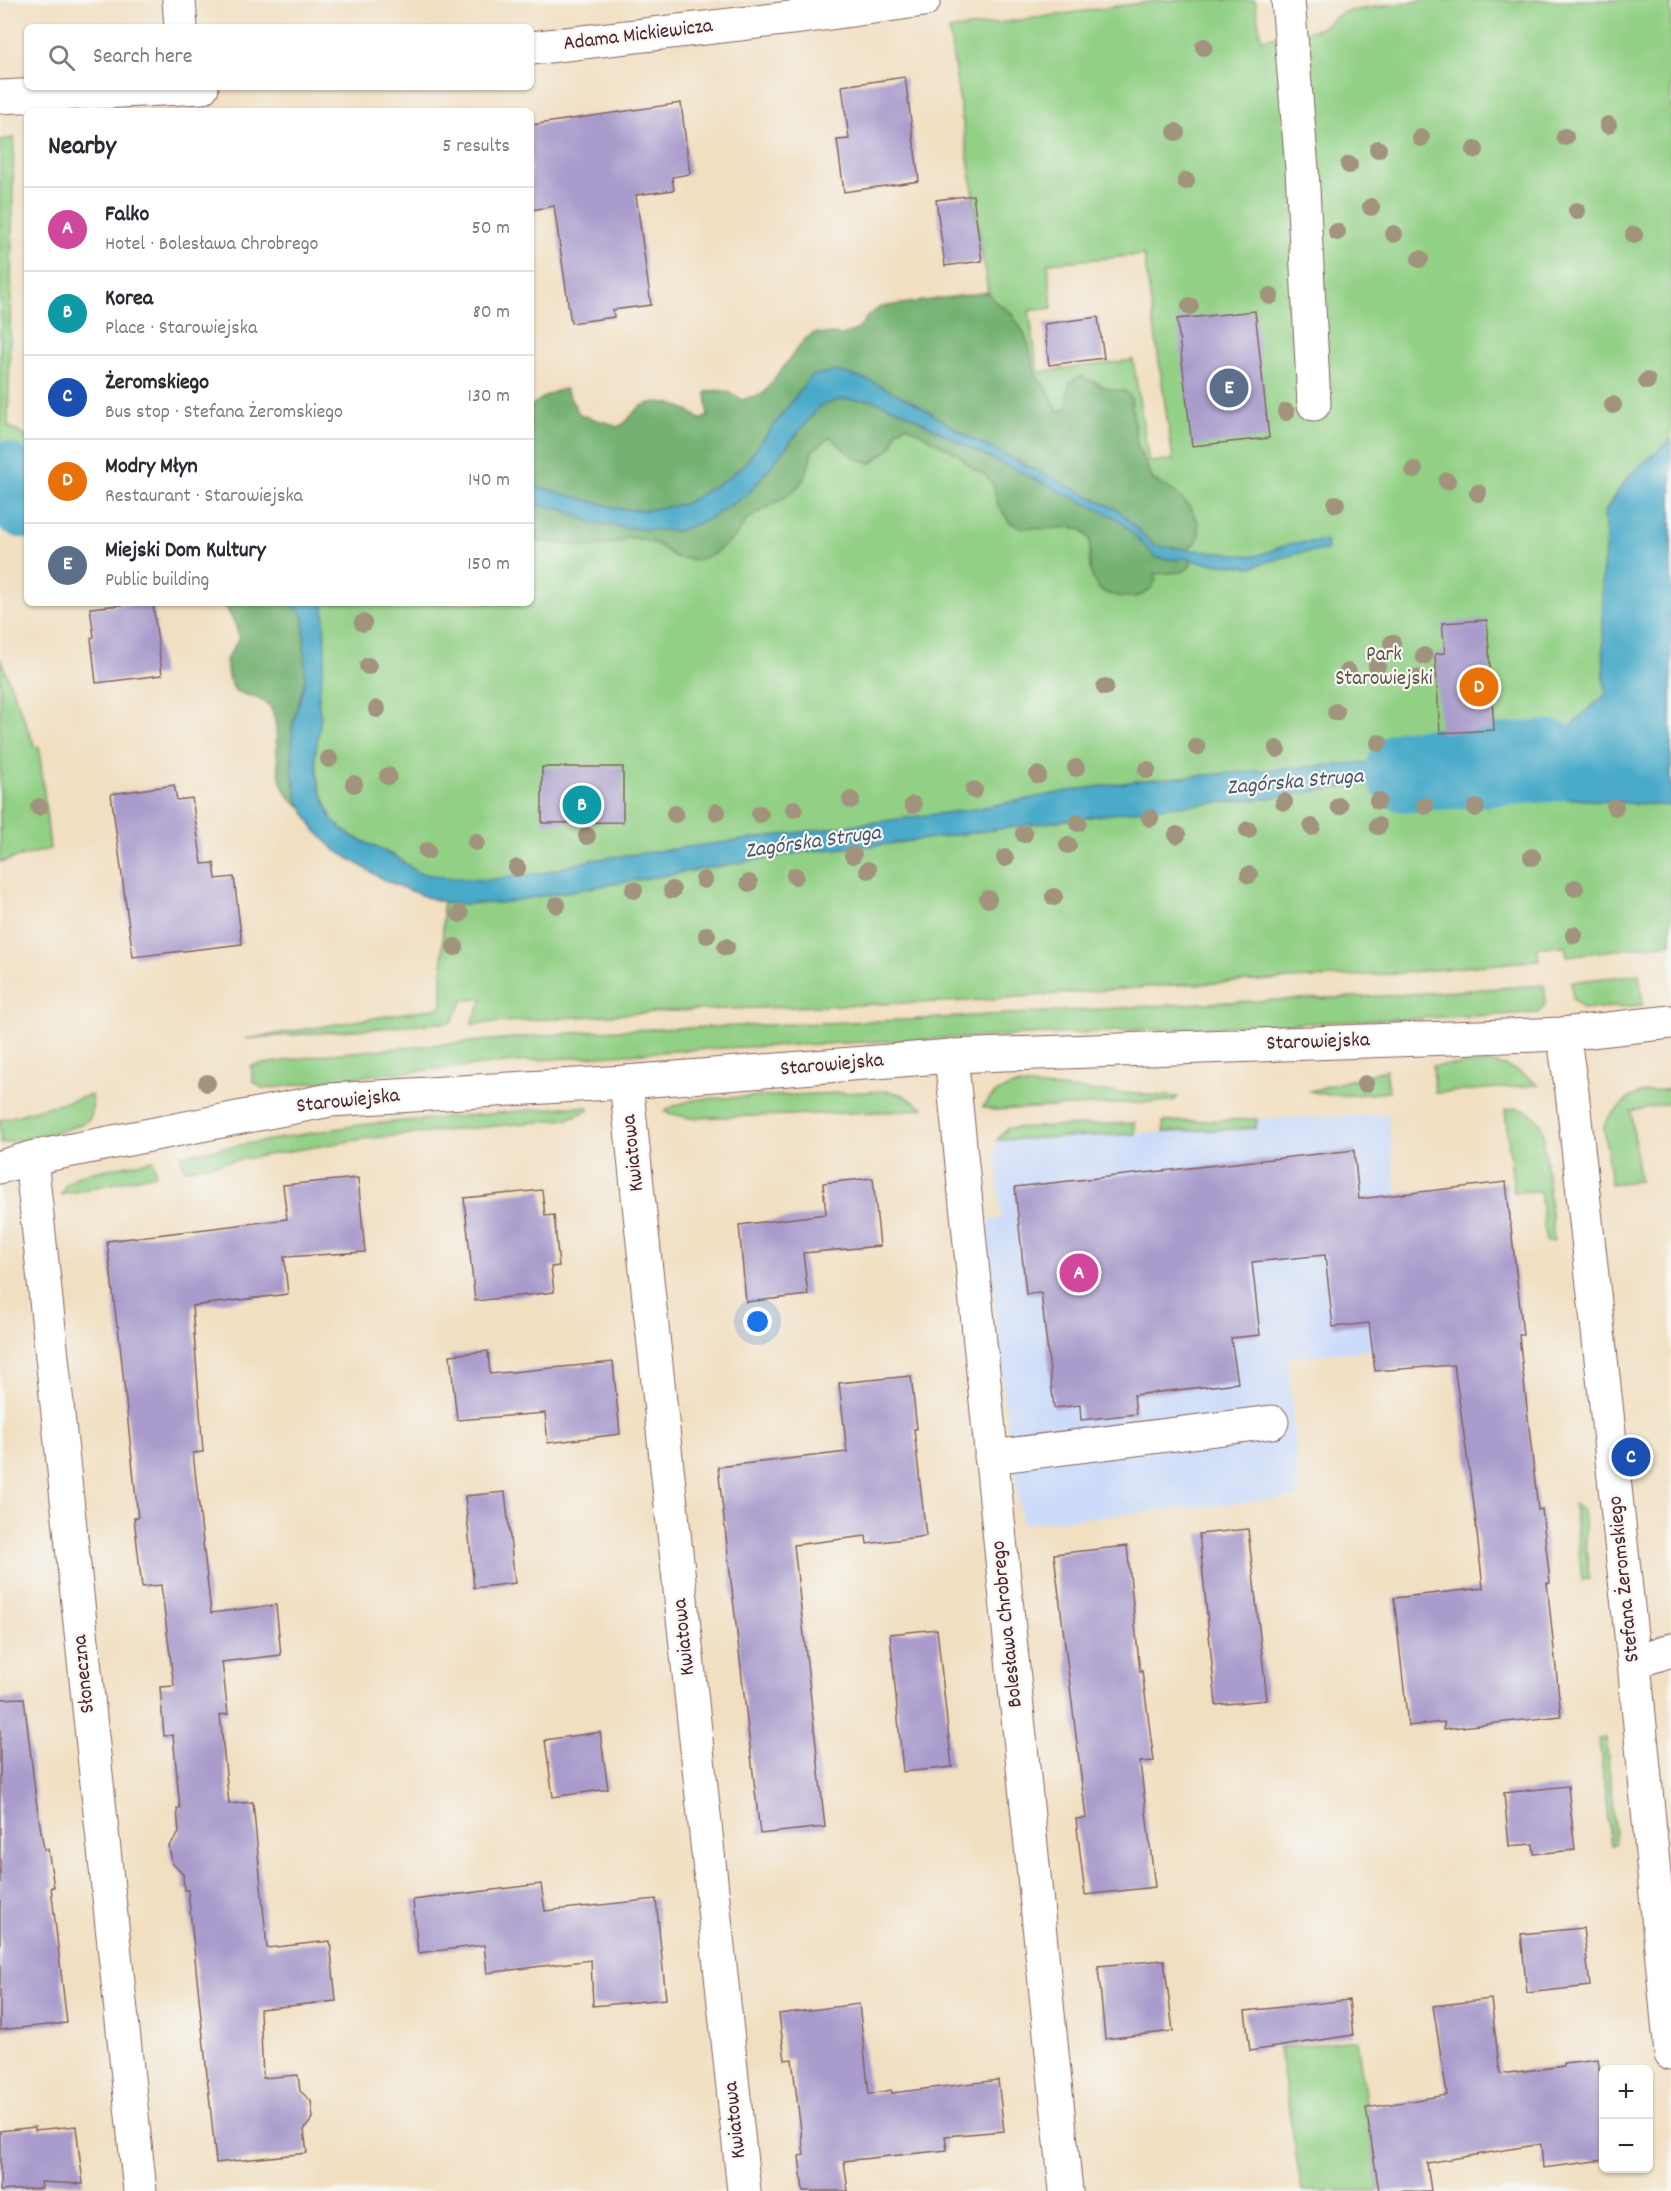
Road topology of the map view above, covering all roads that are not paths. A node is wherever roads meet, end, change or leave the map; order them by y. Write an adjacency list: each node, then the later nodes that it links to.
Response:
1 (179, 0): 5 (street)
2 (924, 0): 4 (street, Adama Mickiewicza)
3 (1288, 0): 9 (street)
4 (799, 8): 6 (street, Adama Mickiewicza)
5 (181, 24)
6 (534, 48)
7 (149, 90): 8 (street)
8 (0, 97)
9 (1314, 404)
10 (1671, 1022): 11 (street, Starowiejska)
11 (1563, 1034): 12 (street, Starowiejska); 19 (street, Stefana Żeromskiego)
12 (951, 1056): 13 (street, Starowiejska); 17 (street, Bolesława Chrobrego)
13 (626, 1082): 14 (street, Starowiejska); 22 (street, Kwiatowa)
14 (31, 1158): 15 (street, Starowiejska); 21 (street, Słoneczna)
15 (0, 1167)
16 (1272, 1422): 17 (street)
17 (991, 1457): 23 (street, Bolesława Chrobrego)
18 (1671, 1650): 19 (street)
19 (1634, 1662): 20 (street, Stefana Żeromskiego)
20 (1671, 2054)
21 (140, 2191)
22 (744, 2191)
23 (1066, 2191)

